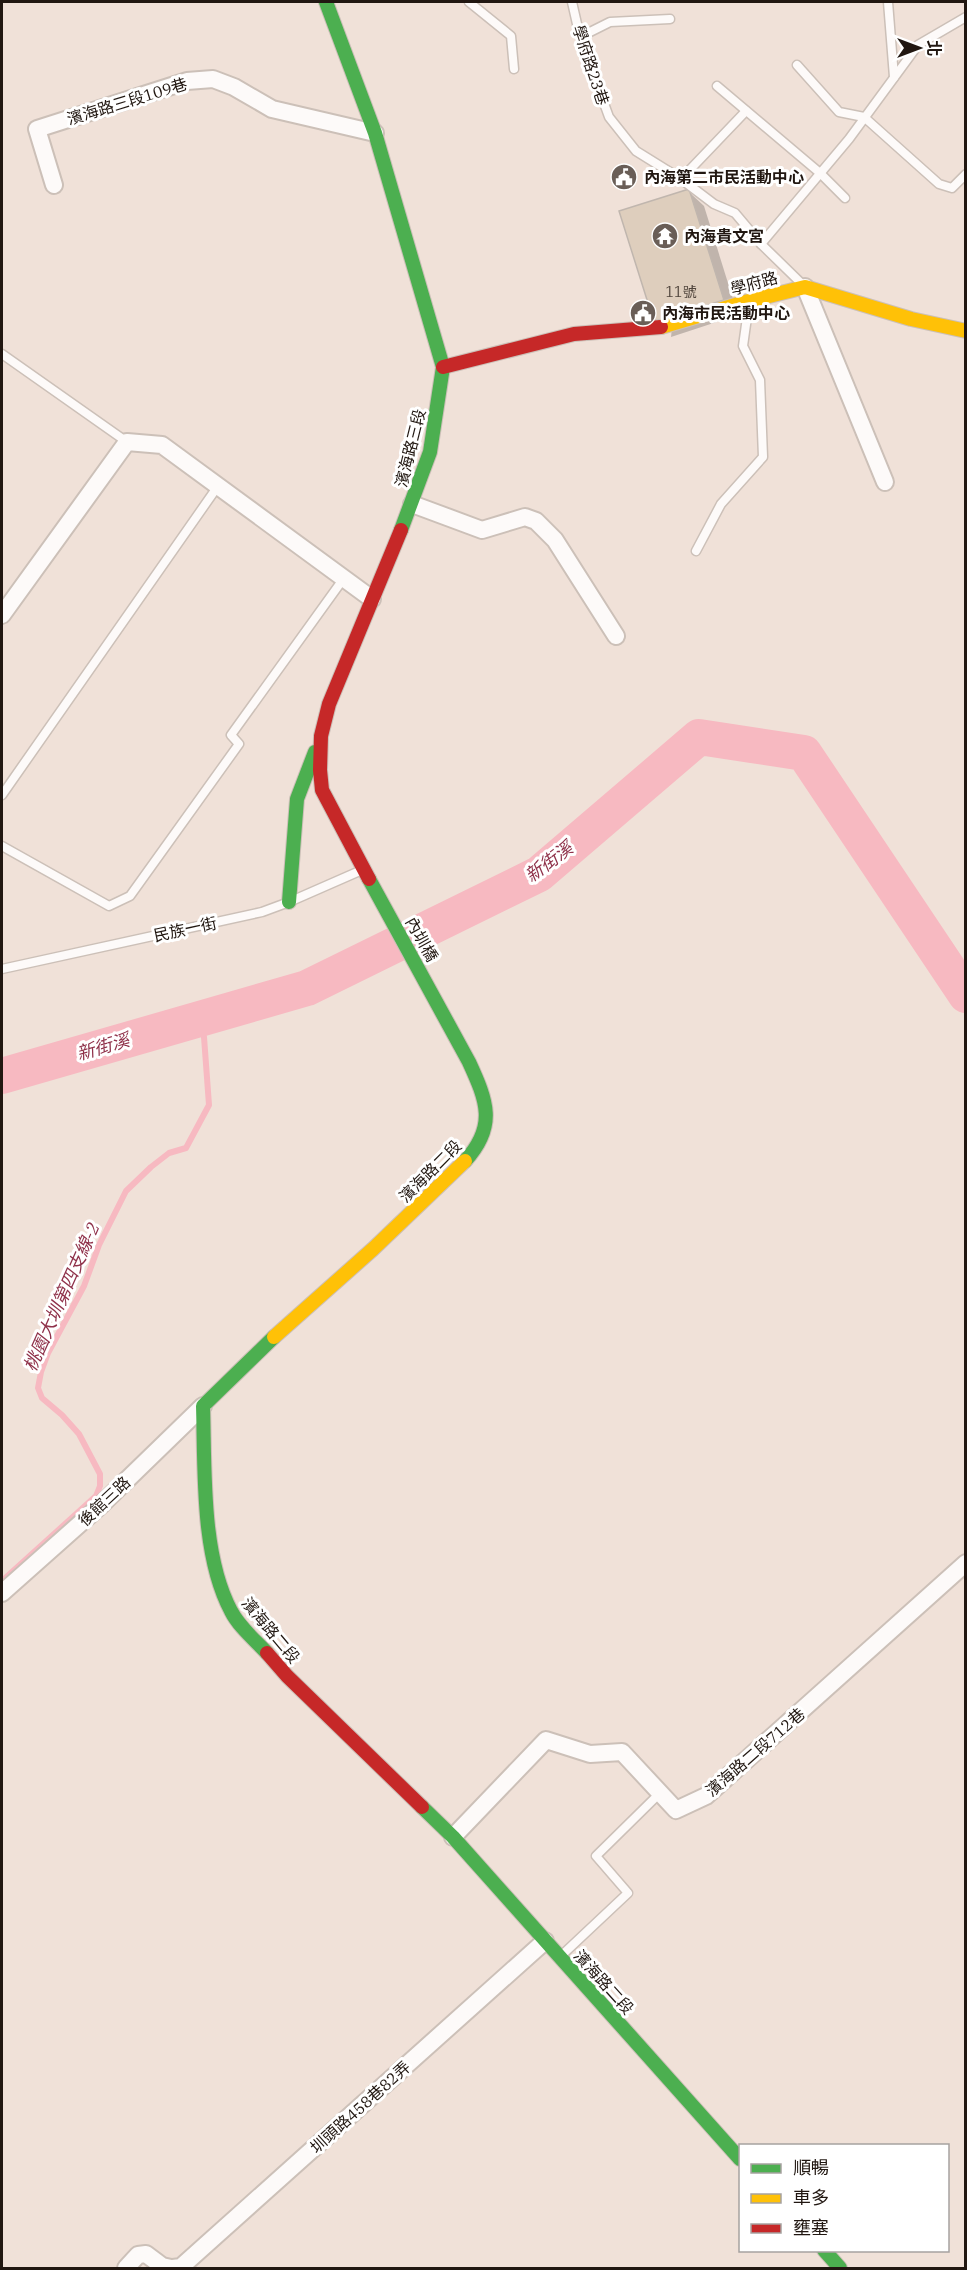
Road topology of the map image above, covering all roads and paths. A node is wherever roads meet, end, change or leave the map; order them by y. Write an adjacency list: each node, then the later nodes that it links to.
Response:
1 (326, 2): 14 (street, 濱海路三段)
2 (469, 2): 9 (lane)
3 (572, 2): 7 (lane, 學府路23巷)
4 (888, 2): 10 (lane)
5 (966, 17): 10 (lane)
6 (670, 19): 7 (lane)
7 (580, 37): 17 (lane, 學府路23巷)
8 (797, 65): 13 (lane)
9 (514, 69)
10 (894, 77): 13 (lane)
11 (717, 86): 12 (lane)
12 (746, 111): 15 (lane); 17 (lane)
13 (864, 117): 15 (lane); 16 (lane)
14 (375, 134): 18 (street, 濱海路三段109巷); 25 (street, 濱海路三段)
15 (820, 172): 19 (lane); 20 (lane)
16 (966, 174)
17 (681, 179): 20 (lane, 學府路23巷)
18 (54, 185)
19 (845, 198)
20 (761, 244): 21 (lane, 學府路23巷)
21 (805, 287): 22 (street, 學府路); 23 (street); 27 (street)
22 (749, 301): 25 (street, 學府路); 30 (lane)
23 (966, 332)
24 (2, 354): 26 (lane)
25 (443, 367): 29 (street, 濱海路三段)
26 (127, 442): 28 (street); 33 (street)
27 (885, 482)
28 (218, 486): 31 (street); 36 (lane)
29 (412, 504): 32 (street, 濱海路三段); 34 (street)
30 (696, 551)
31 (344, 578): 32 (street); 37 (lane)
32 (372, 599): 35 (street, 濱海路三段)
33 (2, 615)
34 (616, 636)
35 (321, 736): 38 (street, 濱海路三段); 40 (street)
36 (2, 795)
37 (2, 846)
38 (362, 870): 39 (street, 濱海路三段); 40 (lane, 民族一街)
39 (376, 889): 42 (street, 內圳橋)
40 (290, 902): 41 (lane, 民族一街)
41 (2, 969)
42 (439, 1005): 43 (street, 濱海路二段)
43 (203, 1406): 45 (street, 後館三路); 47 (street, 濱海路二段)
44 (966, 1563): 46 (street, 濱海路二段712巷)
45 (2, 1593)
46 (660, 1793): 47 (street, 濱海路二段712巷); 49 (lane)
47 (453, 1837): 48 (street, 濱海路二段)
48 (545, 1941): 49 (street, 濱海路二段); 53 (street, 圳頭路458巷82弄)
49 (559, 1957): 50 (street, 濱海路二段)
50 (739, 2157)
51 (826, 2252): 54 (street)
52 (126, 2268): 53 (street, 圳頭路458巷82弄)
53 (172, 2268)
54 (840, 2268)

